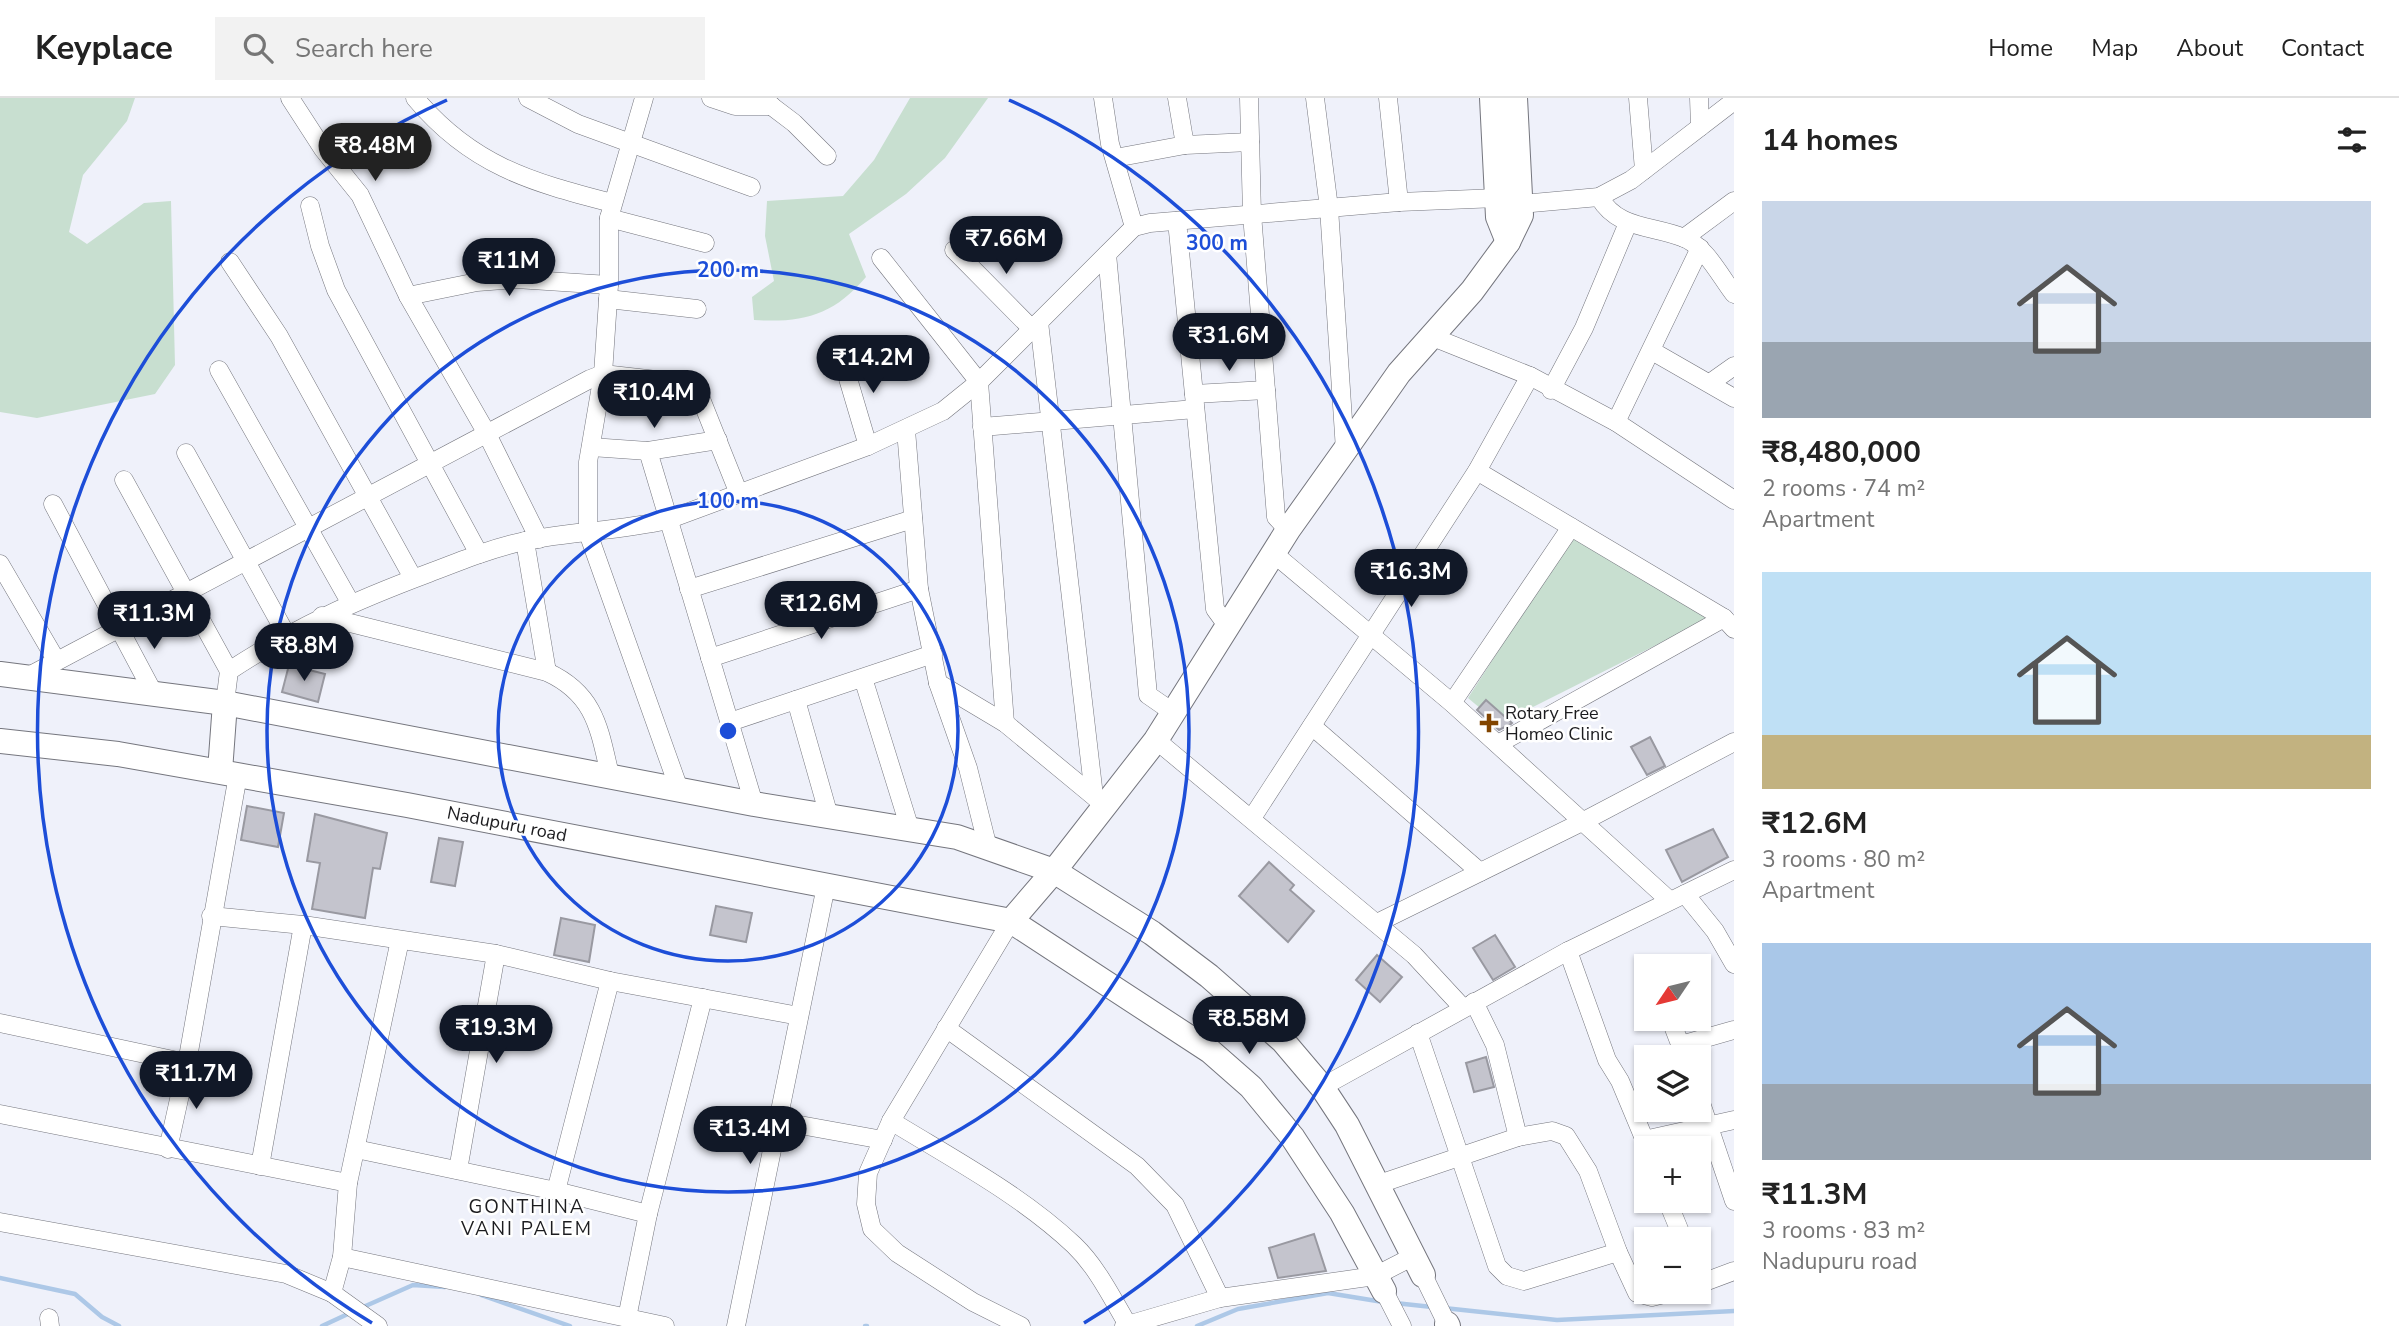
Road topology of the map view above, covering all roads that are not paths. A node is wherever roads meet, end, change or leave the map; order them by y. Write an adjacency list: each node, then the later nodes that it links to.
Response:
1 (290, 98): 44 (street)
2 (415, 98): 31 (street)
3 (528, 98): 18 (street)
4 (644, 98): 18 (street)
5 (711, 98): 16 (street)
6 (1103, 98): 22 (street)
7 (1177, 98): 20 (street)
8 (1249, 98): 19 (street)
9 (1315, 98): 30 (street)
10 (1388, 98): 28 (street)
11 (1492, 98): 26 (street)
12 (1515, 98): 26 (street)
13 (1638, 98): 23 (street)
14 (1699, 98): 17 (street)
15 (1734, 101): 17 (street)
16 (766, 102): 21 (street)
17 (1700, 127): 23 (street)
18 (629, 142): 24 (street); 31 (street)
19 (1250, 142): 20 (street); 32 (street)
20 (1185, 145): 22 (street)
21 (827, 156)
22 (1115, 158): 35 (street)
23 (1644, 170): 25 (street)
24 (751, 187)
25 (1599, 197): 26 (street); 34 (street)
26 (1509, 201): 28 (street); 47 (street)
27 (1734, 201): 37 (street)
28 (1399, 202): 30 (street)
29 (310, 206): 72 (street)
30 (1329, 208): 32 (street); 69 (street)
31 (611, 210): 36 (street); 42 (street)
32 (1252, 214): 33 (street); 56 (street)
33 (1177, 221): 35 (street); 59 (street)
34 (1628, 223): 37 (street); 57 (street)
35 (1134, 227): 39 (street)
36 (705, 243)
37 (1692, 243): 43 (street); 48 (street)
38 (954, 250): 46 (street)
39 (1107, 254): 46 (street); 60 (street)
40 (881, 258): 54 (street)
41 (230, 262): 76 (street)
42 (609, 292): 44 (street); 45 (street); 52 (street)
43 (1734, 294)
44 (408, 296): 65 (street)
45 (697, 309)
46 (1035, 325): 54 (street); 61 (street)
47 (1430, 336): 53 (street); 69 (street)
48 (1652, 351): 55 (street); 62 (street)
49 (841, 355): 67 (street)
50 (1734, 366): 55 (street)
51 (219, 370): 81 (street)
52 (603, 374): 65 (street); 66 (street); 68 (street)
53 (1530, 376): 57 (street); 73 (street)
54 (979, 382): 63 (street); 64 (street)
55 (1710, 383): 58 (street)
56 (1266, 390): 59 (street); 83 (street)
57 (1551, 390): 62 (street)
58 (1734, 398)
59 (1195, 401): 60 (street); 98 (street)
60 (1122, 415): 61 (street); 114 (street)
61 (1050, 422): 63 (street); 125 (street)
62 (1616, 422): 77 (street)
63 (982, 426): 116 (street)
64 (905, 430): 67 (street); 79 (street)
65 (486, 432): 72 (street); 85 (street)
66 (718, 440): 70 (street); 75 (street)
67 (868, 446): 75 (street)
68 (591, 447): 70 (street); 84 (street)
69 (1345, 450): 83 (street)
70 (648, 451): 80 (street)
71 (186, 453): 88 (street)
72 (428, 463): 76 (street); 86 (street)
73 (1477, 471): 82 (street); 100 (street)
74 (124, 480): 93 (street)
75 (739, 494): 80 (street)
76 (368, 495): 81 (street); 90 (street)
77 (1734, 500)
78 (53, 505): 97 (street)
79 (913, 519): 91 (street); 92 (street)
80 (667, 520): 84 (street); 91 (street)
81 (307, 527): 88 (street); 94 (street)
82 (1571, 527): 96 (street); 113 (street)
83 (1288, 530): 87 (street)
84 (588, 533): 85 (street); 124 (street)
85 (532, 540): 86 (street); 105 (street)
86 (479, 554): 90 (street)
87 (1273, 554): 98 (street); 100 (street)
88 (245, 560): 93 (street); 99 (street)
89 (0, 564): 103 (street)
90 (413, 578): 94 (street)
91 (689, 589): 102 (street)
92 (919, 589): 101 (street); 102 (street)
93 (186, 591): 97 (street); 104 (street)
94 (350, 602): 95 (street)
95 (322, 616): 99 (street); 105 (street)
96 (1729, 624): 121 (street)
97 (119, 626): 103 (street); 110 (street)
98 (1229, 628): 114 (street)
99 (286, 634): 104 (street)
100 (1371, 636): 113 (street); 117 (street)
101 (933, 654): 108 (street); 109 (street)
102 (710, 658): 115 (street)
103 (56, 660): 107 (street)
104 (229, 671): 112 (street)
105 (547, 672): 123 (street)
106 (0, 674): 107 (street)
107 (29, 676): 110 (street)
108 (863, 678): 111 (street); 130 (street)
109 (938, 683): 116 (street); 131 (street)
110 (154, 694): 112 (street)
111 (796, 700): 115 (street); 127 (street)
112 (225, 703): 122 (street); 123 (street)
113 (1452, 703): 121 (street)
114 (1174, 713): 118 (street)
115 (730, 722): 126 (street)
116 (1005, 723): 125 (street)
117 (1312, 726): 128 (street); 134 (street)
118 (1156, 740): 125 (street); 128 (street)
119 (0, 741): 122 (street, Nadupuru road)
120 (1734, 742): 129 (street)
121 (1498, 744): 129 (street)
122 (229, 773): 135 (street, Nadupuru road); 137 (street)
123 (610, 775): 124 (street)
124 (679, 789): 126 (street)
125 (1099, 801): 133 (street)
126 (754, 804): 127 (street)
127 (828, 816): 130 (street)
128 (1252, 818): 139 (street)
129 (1584, 821): 134 (street); 136 (street)
130 (910, 830): 131 (street)
131 (988, 848): 133 (street)
132 (1734, 870): 136 (street)
133 (1054, 871): 138 (street); 155 (street)
134 (1480, 872): 139 (street)
135 (826, 886): 138 (street, Nadupuru road); 148 (street)
136 (1677, 897): 142 (street); 144 (street)
137 (211, 916): 140 (street); 154 (street)
138 (1011, 921): 150 (street); 182 (street)
139 (1377, 923): 147 (street)
140 (303, 925): 141 (street); 169 (street)
141 (400, 940): 143 (street); 167 (street)
142 (1568, 951): 147 (street); 162 (street)
143 (496, 954): 145 (street); 170 (street)
144 (1734, 964)
145 (610, 981): 146 (street); 173 (street)
146 (704, 998): 148 (street); 175 (street)
147 (1469, 1005): 152 (street); 164 (street)
148 (799, 1016): 158 (street)
149 (0, 1023): 154 (street)
150 (946, 1028): 159 (street); 185 (street)
151 (1734, 1030): 153 (street)
152 (1418, 1033): 155 (street); 168 (street)
153 (1698, 1045)
154 (187, 1063): 166 (street)
155 (1322, 1087): 172 (street)
156 (0, 1114): 166 (street)
157 (1734, 1120): 161 (street)
158 (778, 1121): 165 (street); 190 (street)
159 (891, 1121): 165 (street); 192 (street)
160 (1708, 1122): 161 (street)
161 (1709, 1126): 163 (street); 174 (street)
162 (1643, 1136)
163 (1674, 1136)
164 (1518, 1138): 168 (street); 177 (street)
165 (883, 1140): 191 (street)
166 (168, 1149): 169 (street)
167 (356, 1149): 170 (street); 171 (street)
168 (1461, 1155): 172 (street); 177 (street)
169 (260, 1166): 171 (street)
170 (458, 1170): 173 (street)
171 (348, 1183): 178 (street)
172 (1379, 1184): 179 (street)
173 (556, 1191): 175 (street)
174 (1734, 1201)
175 (648, 1214): 186 (street)
176 (0, 1222): 184 (street)
177 (1618, 1252): 183 (street)
178 (342, 1256): 184 (street); 186 (street)
179 (1418, 1266): 182 (street); 187 (street)
180 (1734, 1271): 181 (street)
181 (1711, 1278)
182 (1379, 1284): 185 (street); 193 (street)
183 (1634, 1287)
184 (338, 1298): 188 (street)
185 (1220, 1298): 192 (street)
186 (627, 1318): 189 (street)
187 (1448, 1325)
188 (378, 1326)
189 (665, 1326)
190 (736, 1326)
191 (1021, 1326)
192 (1126, 1326)
193 (1402, 1326)

